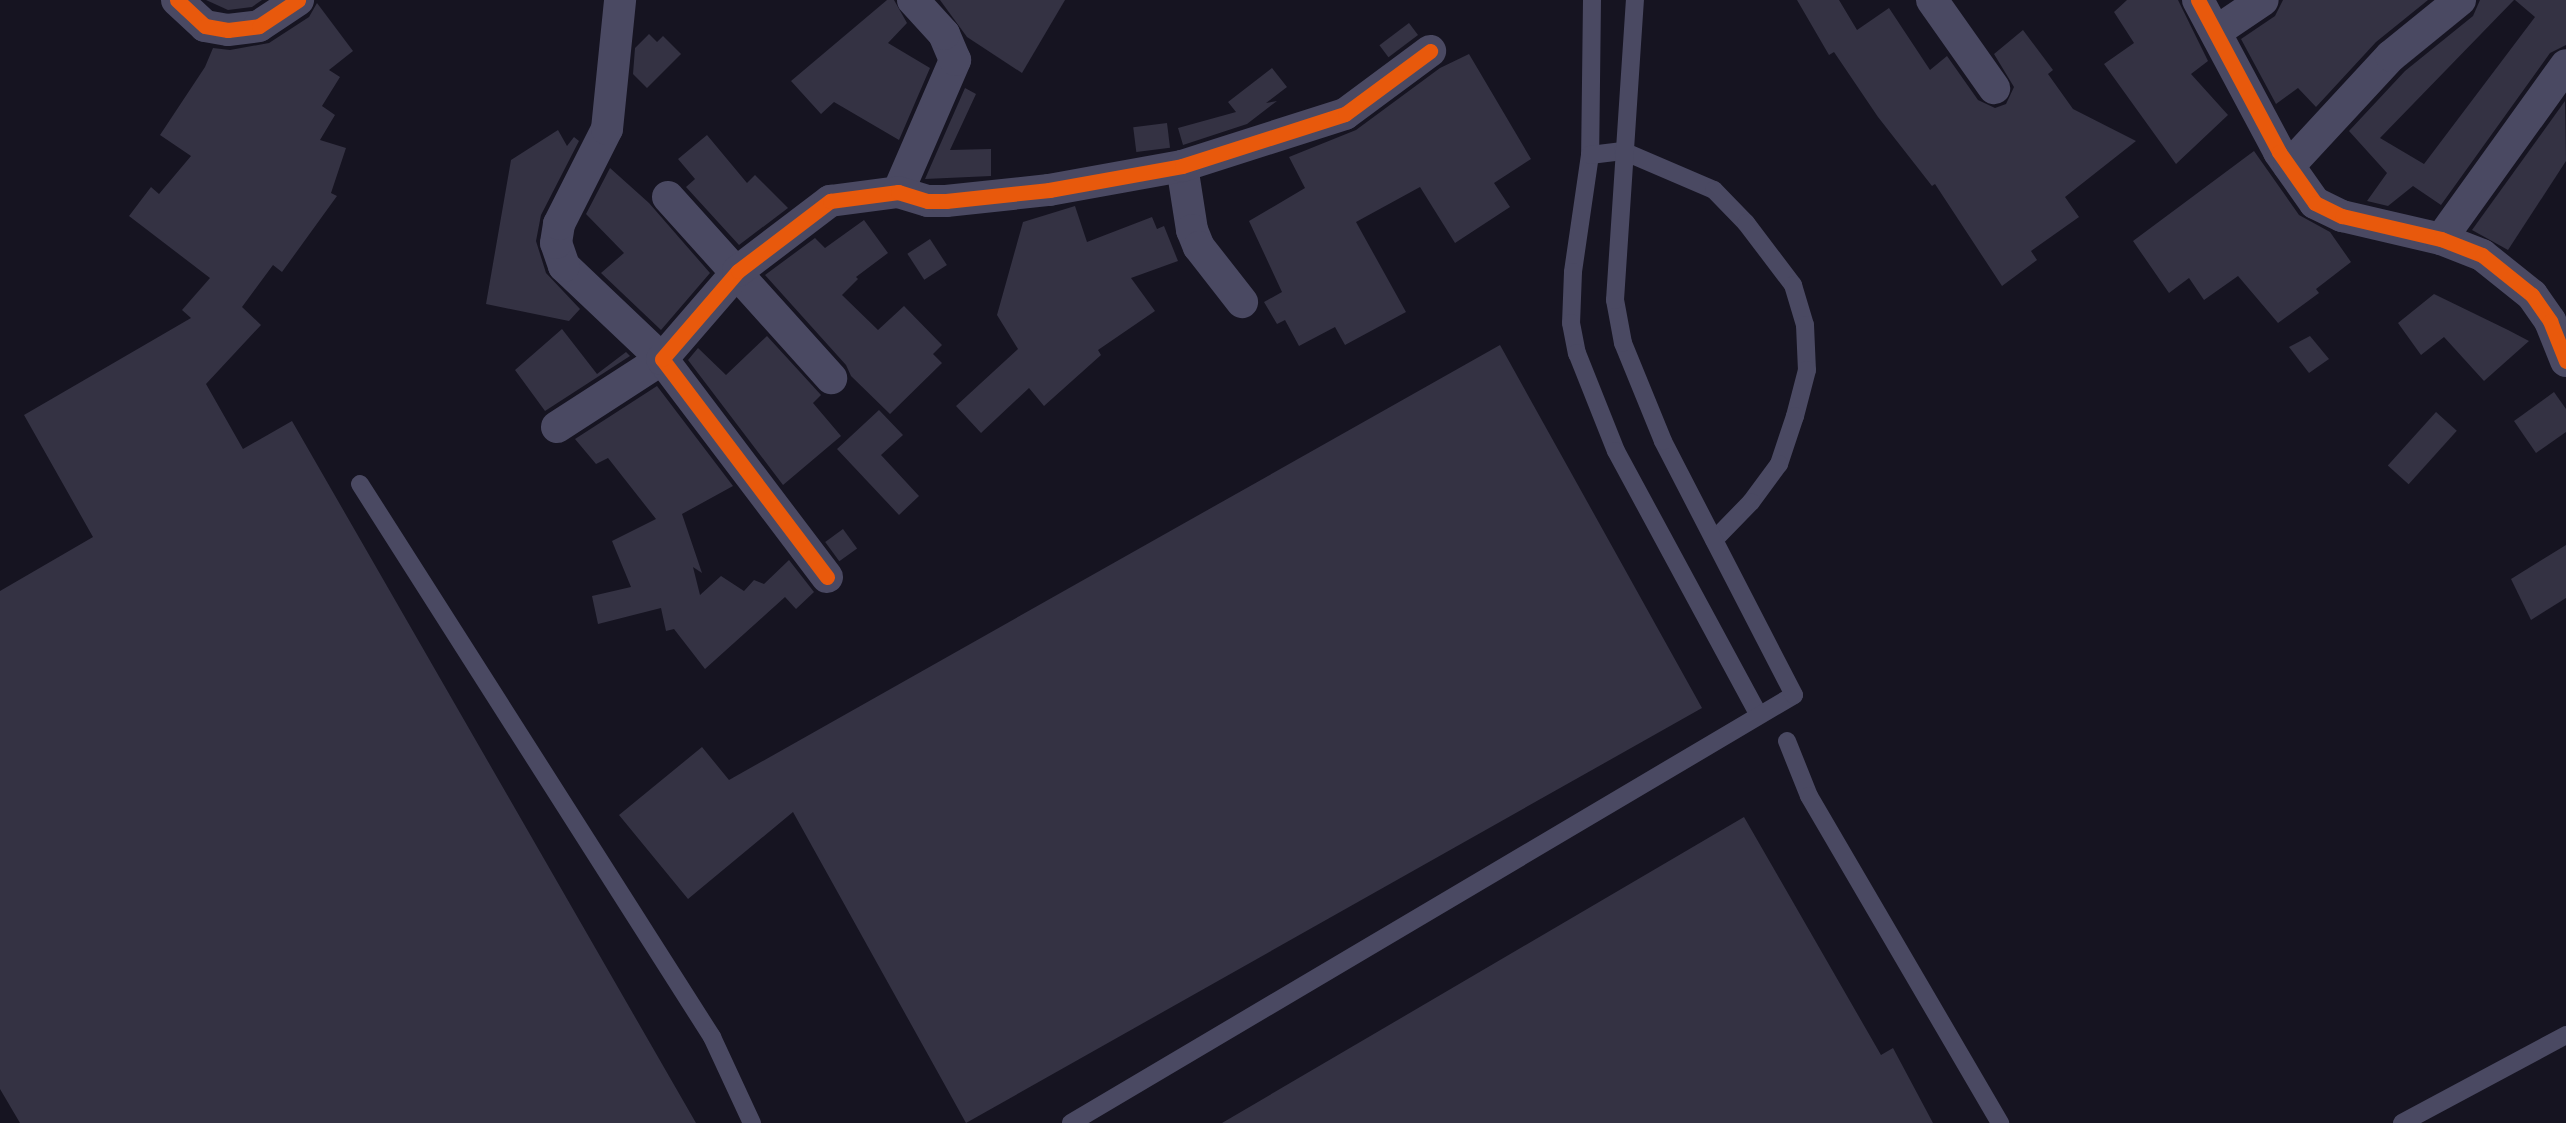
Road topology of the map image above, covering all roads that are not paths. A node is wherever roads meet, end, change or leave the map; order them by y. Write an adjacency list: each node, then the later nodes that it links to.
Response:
1 (177, 0): 2 (street)
2 (298, 0)
3 (620, 0): 24 (street)
4 (913, 0): 19 (street)
5 (1592, 0): 16 (lane)
6 (1635, 0): 15 (lane)
7 (1932, 0): 14 (street)
8 (2198, 0): 11 (street)
9 (2263, 0): 11 (street)
10 (2460, 0): 18 (street)
11 (2218, 32): 18 (street)
12 (1430, 50): 17 (street)
13 (2566, 65): 21 (street)
14 (1994, 88)
15 (1623, 152): 16 (lane); 29 (lane); 29 (lane)
16 (1590, 155): 31 (lane)
17 (1182, 166): 19 (street); 23 (street)
18 (2289, 166): 21 (street)
19 (898, 192): 22 (street)
20 (668, 197): 22 (street)
21 (2441, 239): 25 (street)
22 (738, 271): 24 (street); 26 (street)
23 (1242, 302)
24 (662, 359): 27 (street); 30 (street)
25 (2566, 361)
26 (831, 378)
27 (558, 427)
28 (360, 484): 34 (lane)
29 (1714, 540): 31 (lane)
30 (828, 577)
31 (1759, 715): 35 (lane)
32 (1787, 740): 36 (lane)
33 (2566, 1035): 37 (lane)
34 (752, 1123)
35 (1071, 1123)
36 (2000, 1123)
37 (2402, 1123)

